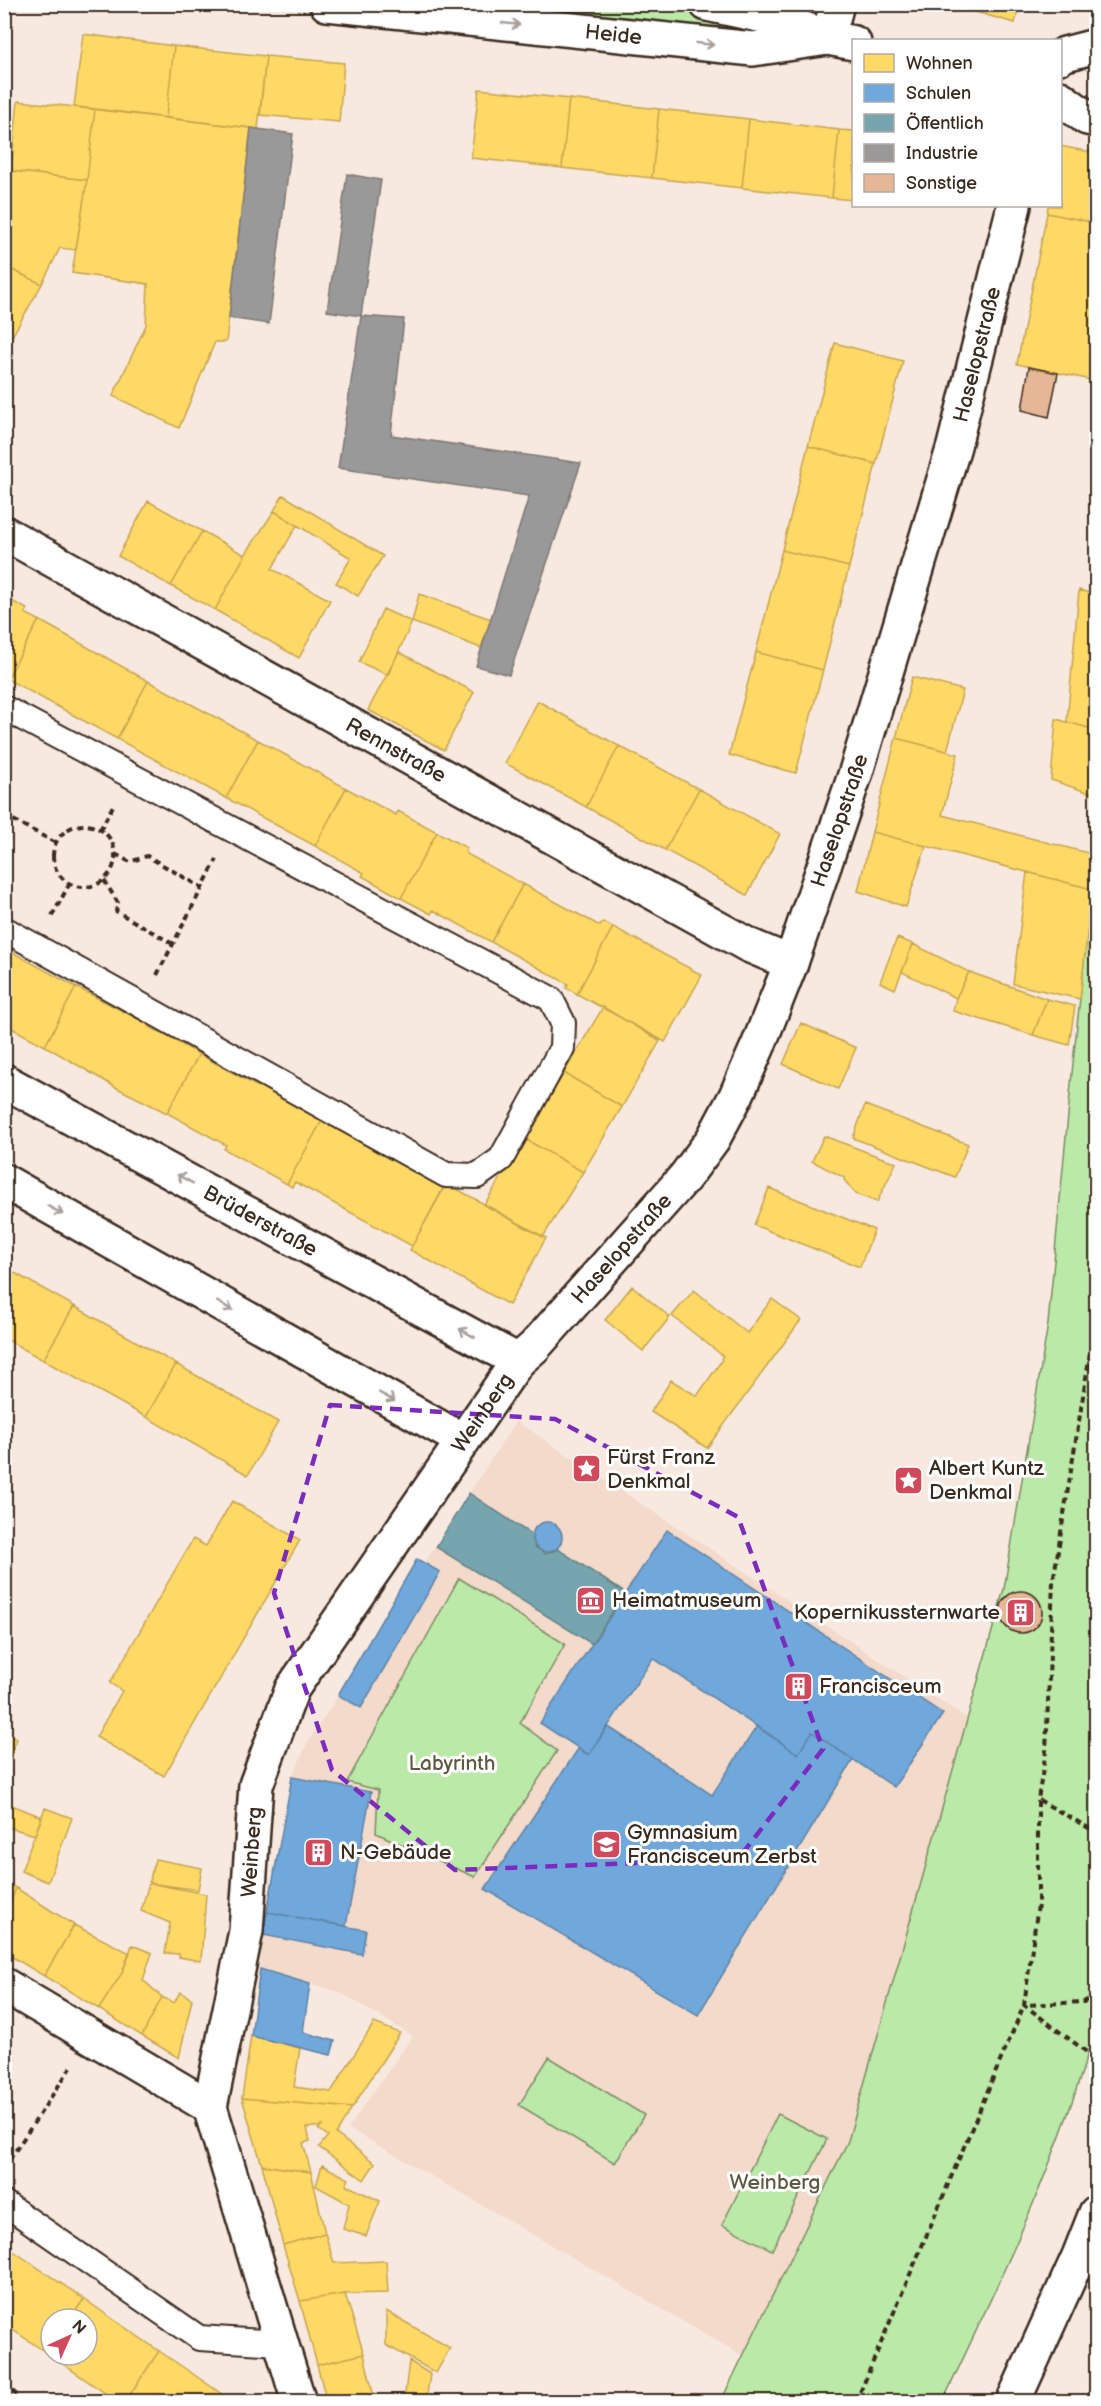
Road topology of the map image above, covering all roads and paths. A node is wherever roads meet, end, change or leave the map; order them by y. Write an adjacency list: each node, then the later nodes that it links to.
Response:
1 (327, 4): 4 (street, Heide, one-way to 4)
2 (707, 4): 4 (street)
3 (837, 4): 4 (street)
4 (841, 40)
5 (1096, 46): 6 (street)
6 (1062, 56)
7 (1062, 100): 8 (street)
8 (1096, 120)
9 (1014, 207): 20 (street, Haselopstraße)
10 (4, 533): 20 (street, Rennstraße)
11 (4, 708): 13 (lane)
12 (4, 815): 14 (path)
13 (234, 830): 17 (path); 21 (lane)
14 (56, 843): 15 (path); 16 (path)
15 (115, 854): 16 (path); 17 (path)
16 (104, 880): 19 (path)
17 (201, 887): 19 (path)
18 (4, 929): 21 (lane)
19 (173, 944): 21 (path)
20 (791, 963): 25 (street, Haselopstraße)
21 (142, 1005)
22 (4, 1081): 25 (street, Brüderstraße, one-way to 22)
23 (4, 1181): 26 (street, one-way to 26)
24 (1096, 1316): 27 (path)
25 (518, 1361): 26 (street, Weinberg)
26 (462, 1440): 34 (street, Weinberg)
27 (1038, 1799): 28 (path); 31 (path)
28 (1096, 1832)
29 (4, 1985): 32 (street)
30 (1096, 1994): 31 (path)
31 (1024, 2005): 33 (path); 42 (path)
32 (90, 2036): 34 (street); 35 (path)
33 (1096, 2059)
34 (210, 2107): 38 (street, Weinberg)
35 (4, 2168)
36 (4, 2203): 38 (lane)
37 (1096, 2213): 43 (street)
38 (280, 2343): 41 (street, Weinberg)
39 (4, 2384): 40 (path)
40 (25, 2402)
41 (299, 2402)
42 (856, 2402)
43 (1013, 2402)

